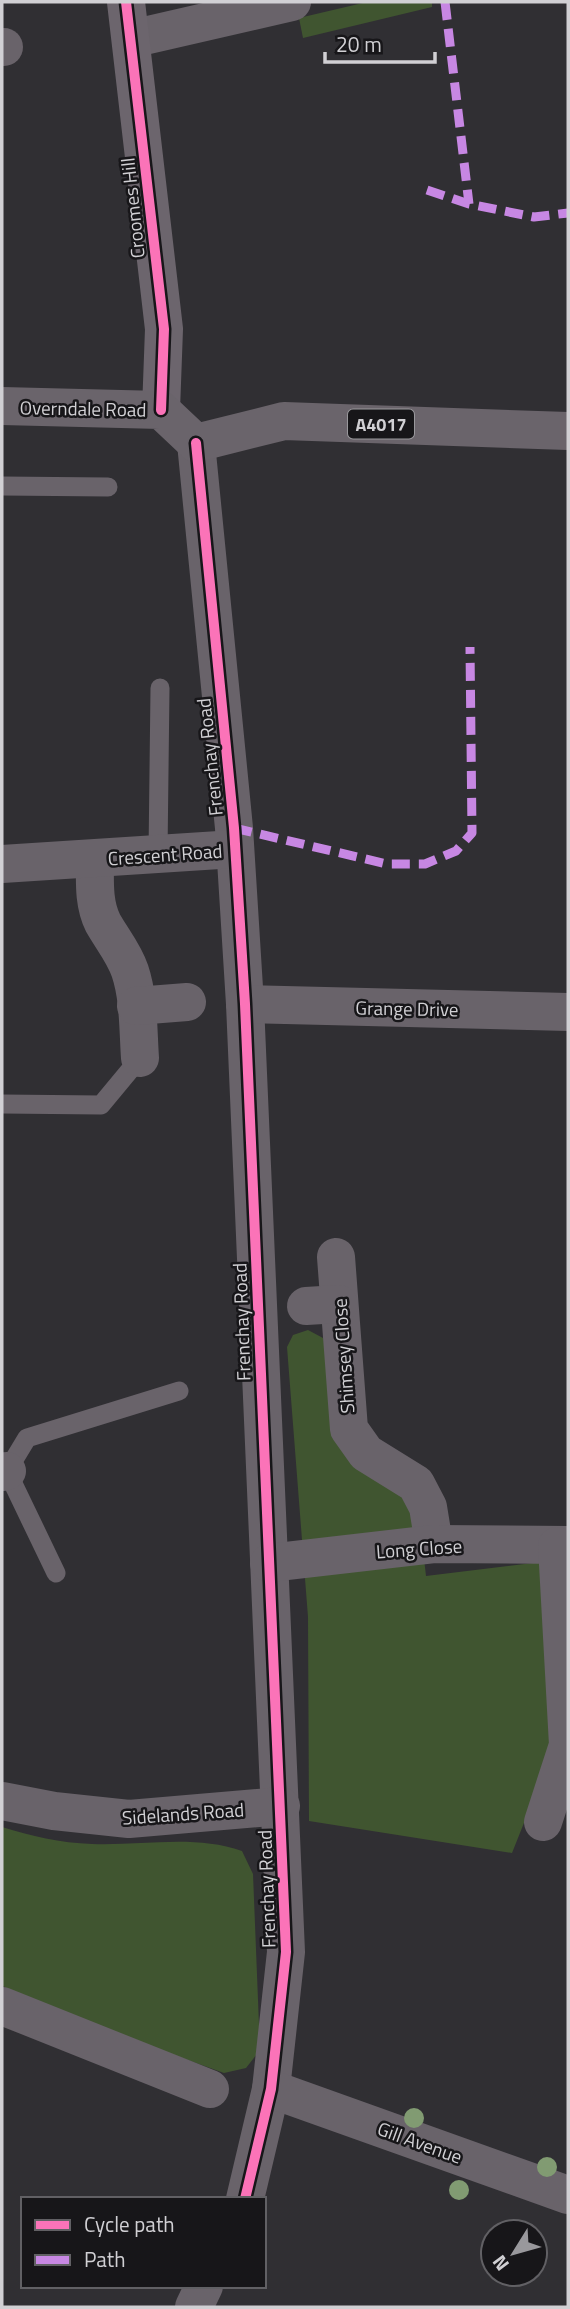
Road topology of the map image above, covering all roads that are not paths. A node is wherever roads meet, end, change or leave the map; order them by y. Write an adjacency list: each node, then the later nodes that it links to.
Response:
1 (126, 2): 3 (street, Croomes Hill)
2 (292, 2): 3 (street)
3 (131, 39): 5 (street, Croomes Hill)
4 (2, 406): 5 (main road, Overndale Road)
5 (161, 410): 7 (main road, Overndale Road)
6 (568, 431): 7 (main road, A4017)
7 (196, 443): 11 (street, Frenchay Road)
8 (2, 486): 9 (lane)
9 (108, 486)
10 (160, 688): 12 (lane)
11 (235, 849): 12 (street, Crescent Road); 16 (street, Frenchay Road)
12 (158, 854): 13 (street, Crescent Road)
13 (95, 859): 14 (street, Crescent Road); 17 (street, Crescent Road)
14 (2, 864)
15 (187, 1002): 17 (street)
16 (245, 1004): 18 (street, Grange Drive); 26 (street, Frenchay Road)
17 (136, 1006): 19 (street, Crescent Road)
18 (568, 1012)
19 (140, 1058): 20 (lane)
20 (2, 1104)
21 (336, 1258): 24 (street, Shimsey Close)
22 (179, 1391): 23 (lane)
23 (5, 1472): 27 (lane)
24 (434, 1544): 25 (street, Long Close); 26 (street, Long Close)
25 (563, 1546): 30 (street)
26 (270, 1563): 29 (street, Frenchay Road)
27 (56, 1573)
28 (2, 1801): 29 (street, Sidelands Road)
29 (281, 1806): 33 (street, Frenchay Road)
30 (542, 1822)
31 (2, 2006): 32 (street)
32 (210, 2089)
33 (271, 2089): 34 (street, Gill Avenue); 35 (street, Frenchay Road)
34 (568, 2195)
35 (245, 2197)
36 (203, 2288): 37 (street)
37 (194, 2307)

